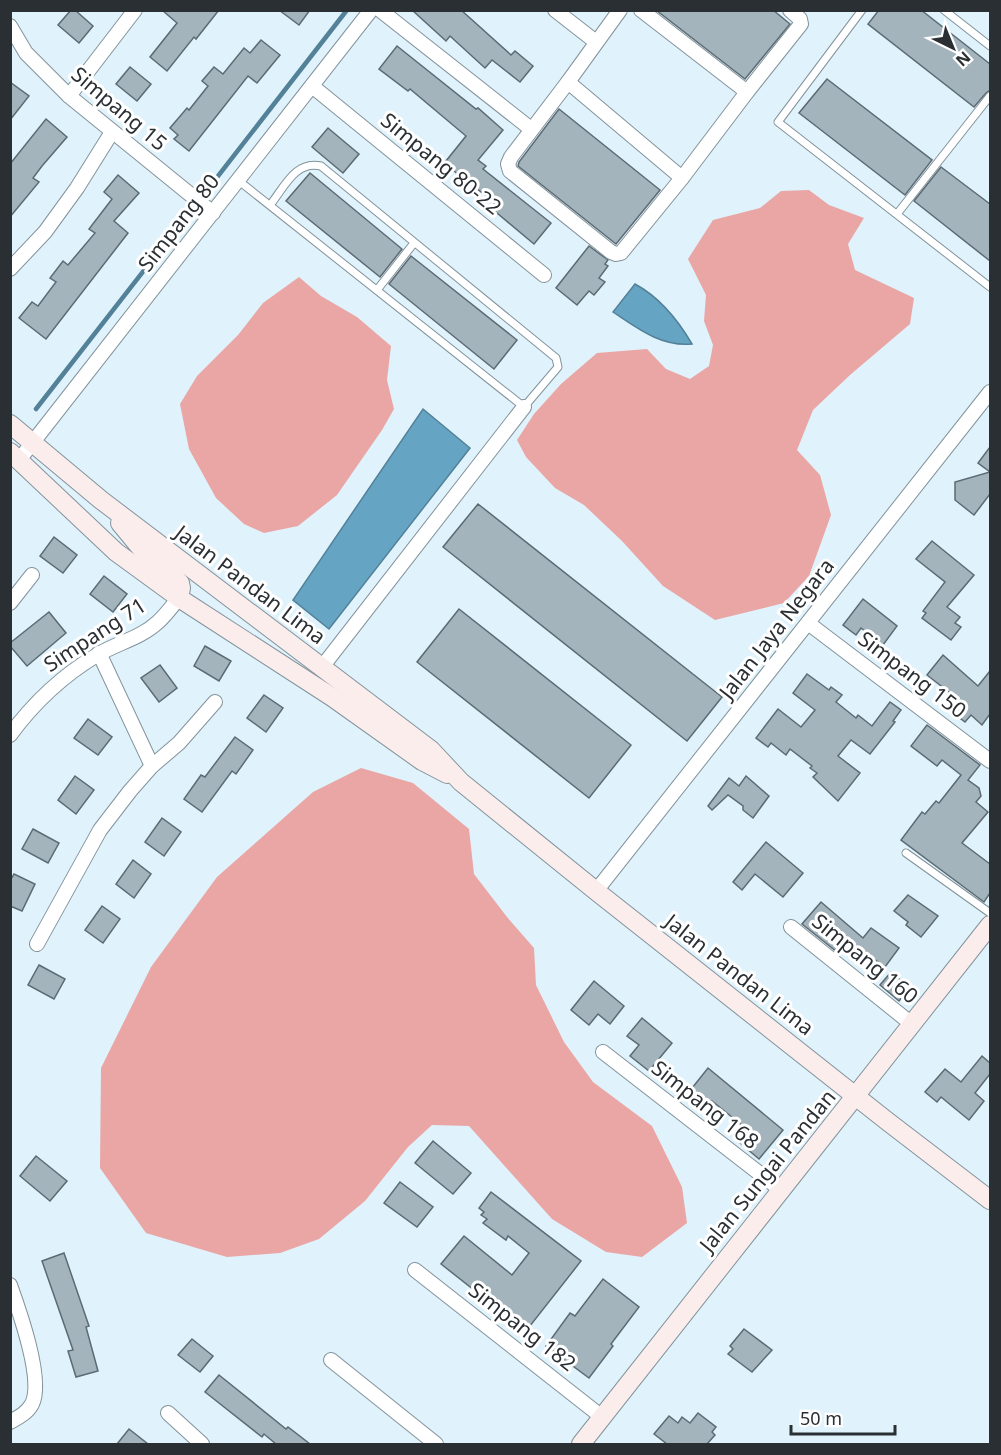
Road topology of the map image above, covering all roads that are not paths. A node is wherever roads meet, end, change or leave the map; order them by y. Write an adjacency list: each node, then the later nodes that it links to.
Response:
1 (135, 10): 17 (street)
2 (371, 10): 15 (street, Simpang 80)
3 (380, 10): 19 (street)
4 (555, 10): 11 (street)
5 (620, 10): 11 (street, Simpang 80-22)
6 (641, 10): 16 (street)
7 (790, 10): 16 (street)
8 (862, 10): 25 (lane)
9 (944, 10): 13 (lane)
10 (10, 26): 12 (street, Simpang 15)
11 (596, 42): 14 (street, Simpang 80-22)
12 (14, 43): 17 (street, Simpang 15)
13 (990, 46)
14 (568, 82): 19 (street, Simpang 80-22); 21 (street)
15 (312, 86): 22 (street, Simpang 80); 28 (street, Simpang 80-22)
16 (747, 92): 21 (street)
17 (69, 96): 20 (street, Simpang 15)
18 (990, 96): 25 (lane)
19 (531, 129): 21 (street, Simpang 80-22)
20 (112, 132): 24 (street, Simpang 15); 27 (street)
21 (682, 178)
22 (239, 181): 23 (lane); 24 (street, Simpang 80)
23 (270, 205): 26 (lane); 30 (lane)
24 (213, 213): 34 (street, Simpang 80)
25 (897, 214): 29 (lane)
26 (414, 243): 30 (lane); 32 (lane)
27 (10, 269)
28 (544, 274)
29 (990, 287)
30 (376, 290): 32 (lane)
31 (988, 401): 41 (street, Jalan Jaya Negara)
32 (524, 407): 43 (street)
33 (10, 424): 34 (main road, Jalan Pandan Lima)
34 (33, 443): 35 (street, Simpang 80); 36 (main road, Jalan Pandan Lima)
35 (15, 456): 39 (main road, Jalan Pandan Lima)
36 (101, 500): 38 (main road, Jalan Pandan Lima); 39 (main road)
37 (32, 575): 40 (street)
38 (224, 594): 39 (main road); 43 (main road, Jalan Pandan Lima)
39 (179, 598): 42 (street, Simpang 71); 48 (main road, Jalan Pandan Lima)
40 (10, 603)
41 (808, 623): 46 (street, Simpang 150); 50 (street, Jalan Jaya Negara)
42 (99, 653): 45 (street, Simpang 71); 47 (street)
43 (322, 667): 48 (main road, Jalan Pandan Lima)
44 (215, 702): 47 (street)
45 (10, 735)
46 (990, 761)
47 (152, 766): 54 (street)
48 (461, 782): 50 (main road, Jalan Pandan Lima)
49 (906, 853): 51 (lane)
50 (596, 891): 57 (main road, Jalan Pandan Lima)
51 (990, 913)
52 (990, 925): 55 (main road, Jalan Sungai Pandan)
53 (791, 927): 55 (street, Simpang 160)
54 (37, 944)
55 (913, 1025): 58 (main road, Jalan Sungai Pandan)
56 (603, 1052): 62 (street, Simpang 168)
57 (807, 1058): 58 (main road); 59 (main road, Jalan Pandan Lima)
58 (875, 1073): 59 (main road, Jalan Sungai Pandan)
59 (857, 1096): 60 (main road, Jalan Sungai Pandan); 61 (main road, Jalan Pandan Lima)
60 (839, 1118): 61 (main road); 62 (main road, Jalan Sungai Pandan)
61 (887, 1121): 63 (main road, Jalan Pandan Lima)
62 (781, 1190): 68 (main road, Jalan Sungai Pandan)
63 (990, 1200)
64 (415, 1270): 68 (street, Simpang 182)
65 (10, 1285): 69 (street)
66 (331, 1360): 71 (street)
67 (168, 1413): 70 (street)
68 (602, 1417): 72 (main road, Jalan Sungai Pandan)
69 (10, 1422)
70 (202, 1444)
71 (436, 1444)
72 (580, 1444)

